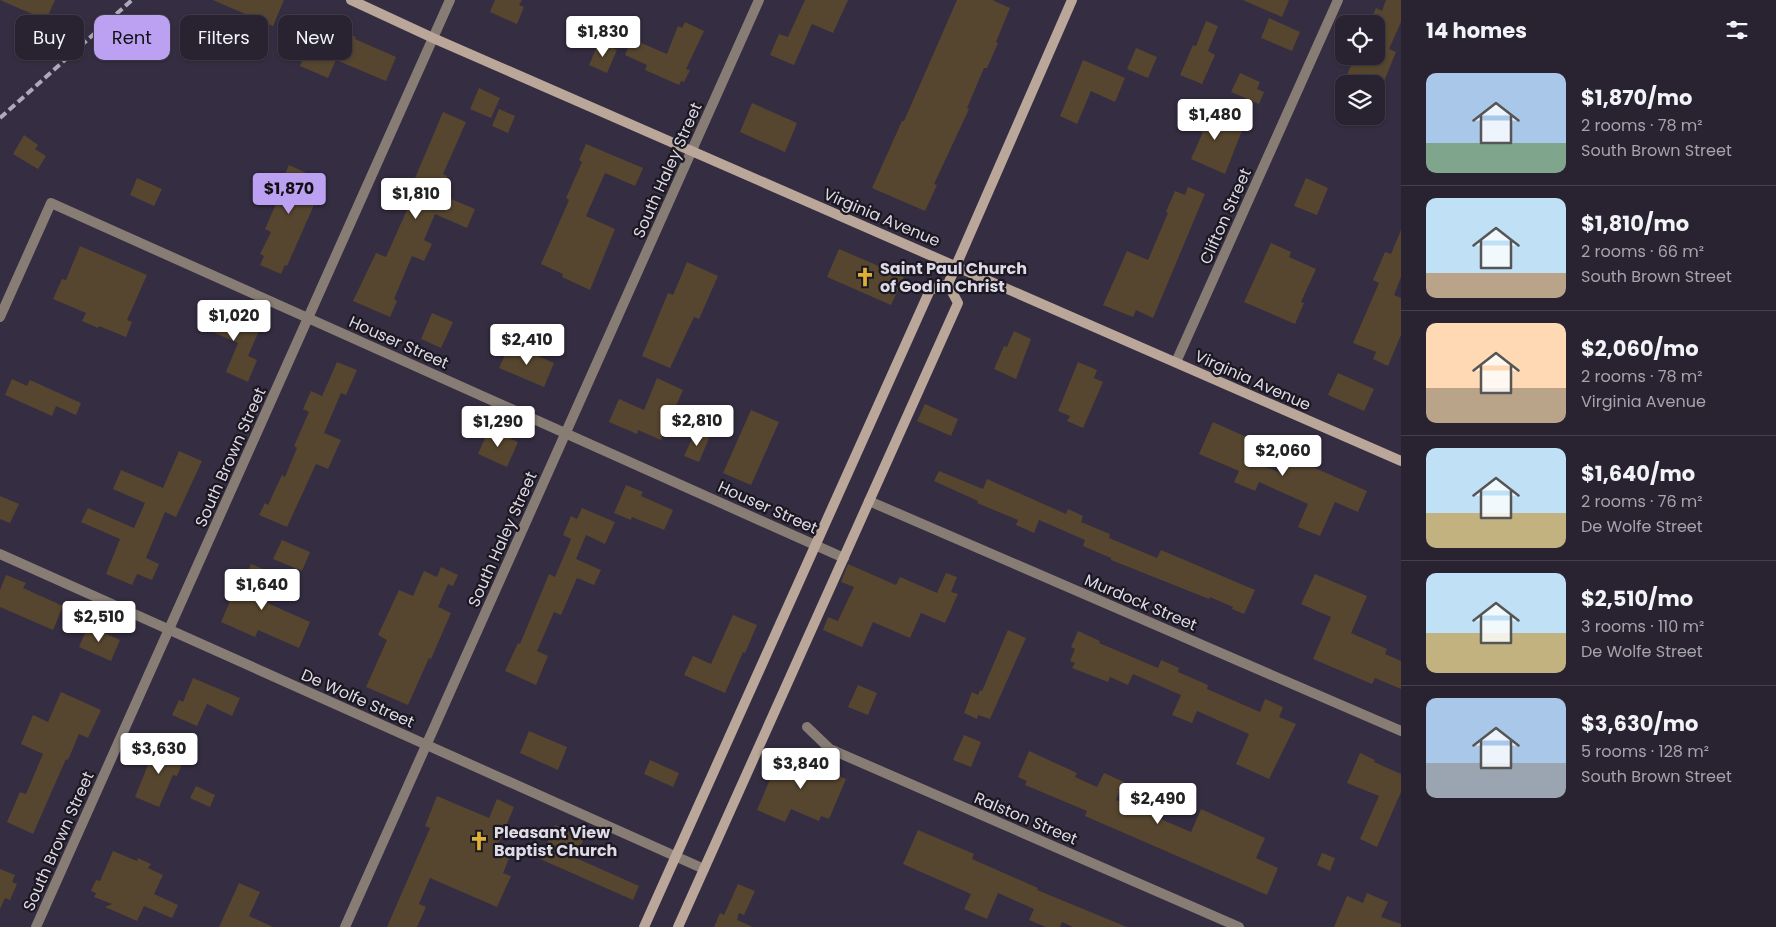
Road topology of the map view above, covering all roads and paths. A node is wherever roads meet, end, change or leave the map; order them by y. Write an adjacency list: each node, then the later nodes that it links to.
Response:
1 (351, 0): 6 (street, Virginia Avenue)
2 (450, 0): 6 (street, South Brown Street)
3 (760, 0): 7 (street, South Haley Street)
4 (1072, 0): 8 (street)
5 (1338, 0): 12 (street, Clifton Street)
6 (433, 38): 7 (street, Virginia Avenue); 11 (street, South Brown Street)
7 (692, 151): 8 (street, Virginia Avenue); 13 (street, South Haley Street)
8 (956, 265): 9 (street); 12 (street, Virginia Avenue)
9 (948, 284): 15 (street); 16 (street)
10 (0, 317): 11 (street, Houser Street)
11 (308, 318): 13 (street, Houser Street); 19 (street, South Brown Street)
12 (1176, 362): 14 (street, Virginia Avenue)
13 (566, 433): 16 (street, Houser Street); 22 (street, South Haley Street)
14 (1401, 460)
15 (869, 502): 18 (street); 21 (street, Murdock Street)
16 (815, 545): 18 (street, Houser Street); 23 (street)
17 (0, 554): 19 (street, De Wolfe Street)
18 (844, 558): 24 (street)
19 (169, 629): 22 (street, De Wolfe Street); 25 (street, South Brown Street)
20 (807, 727): 29 (street, Ralston Street)
21 (1401, 731)
22 (426, 745): 23 (street, De Wolfe Street); 26 (street, South Haley Street)
23 (675, 857): 24 (street, De Wolfe Street); 27 (street)
24 (704, 869): 28 (street)
25 (36, 927)
26 (345, 927)
27 (644, 927)
28 (678, 927)
29 (1239, 927)

